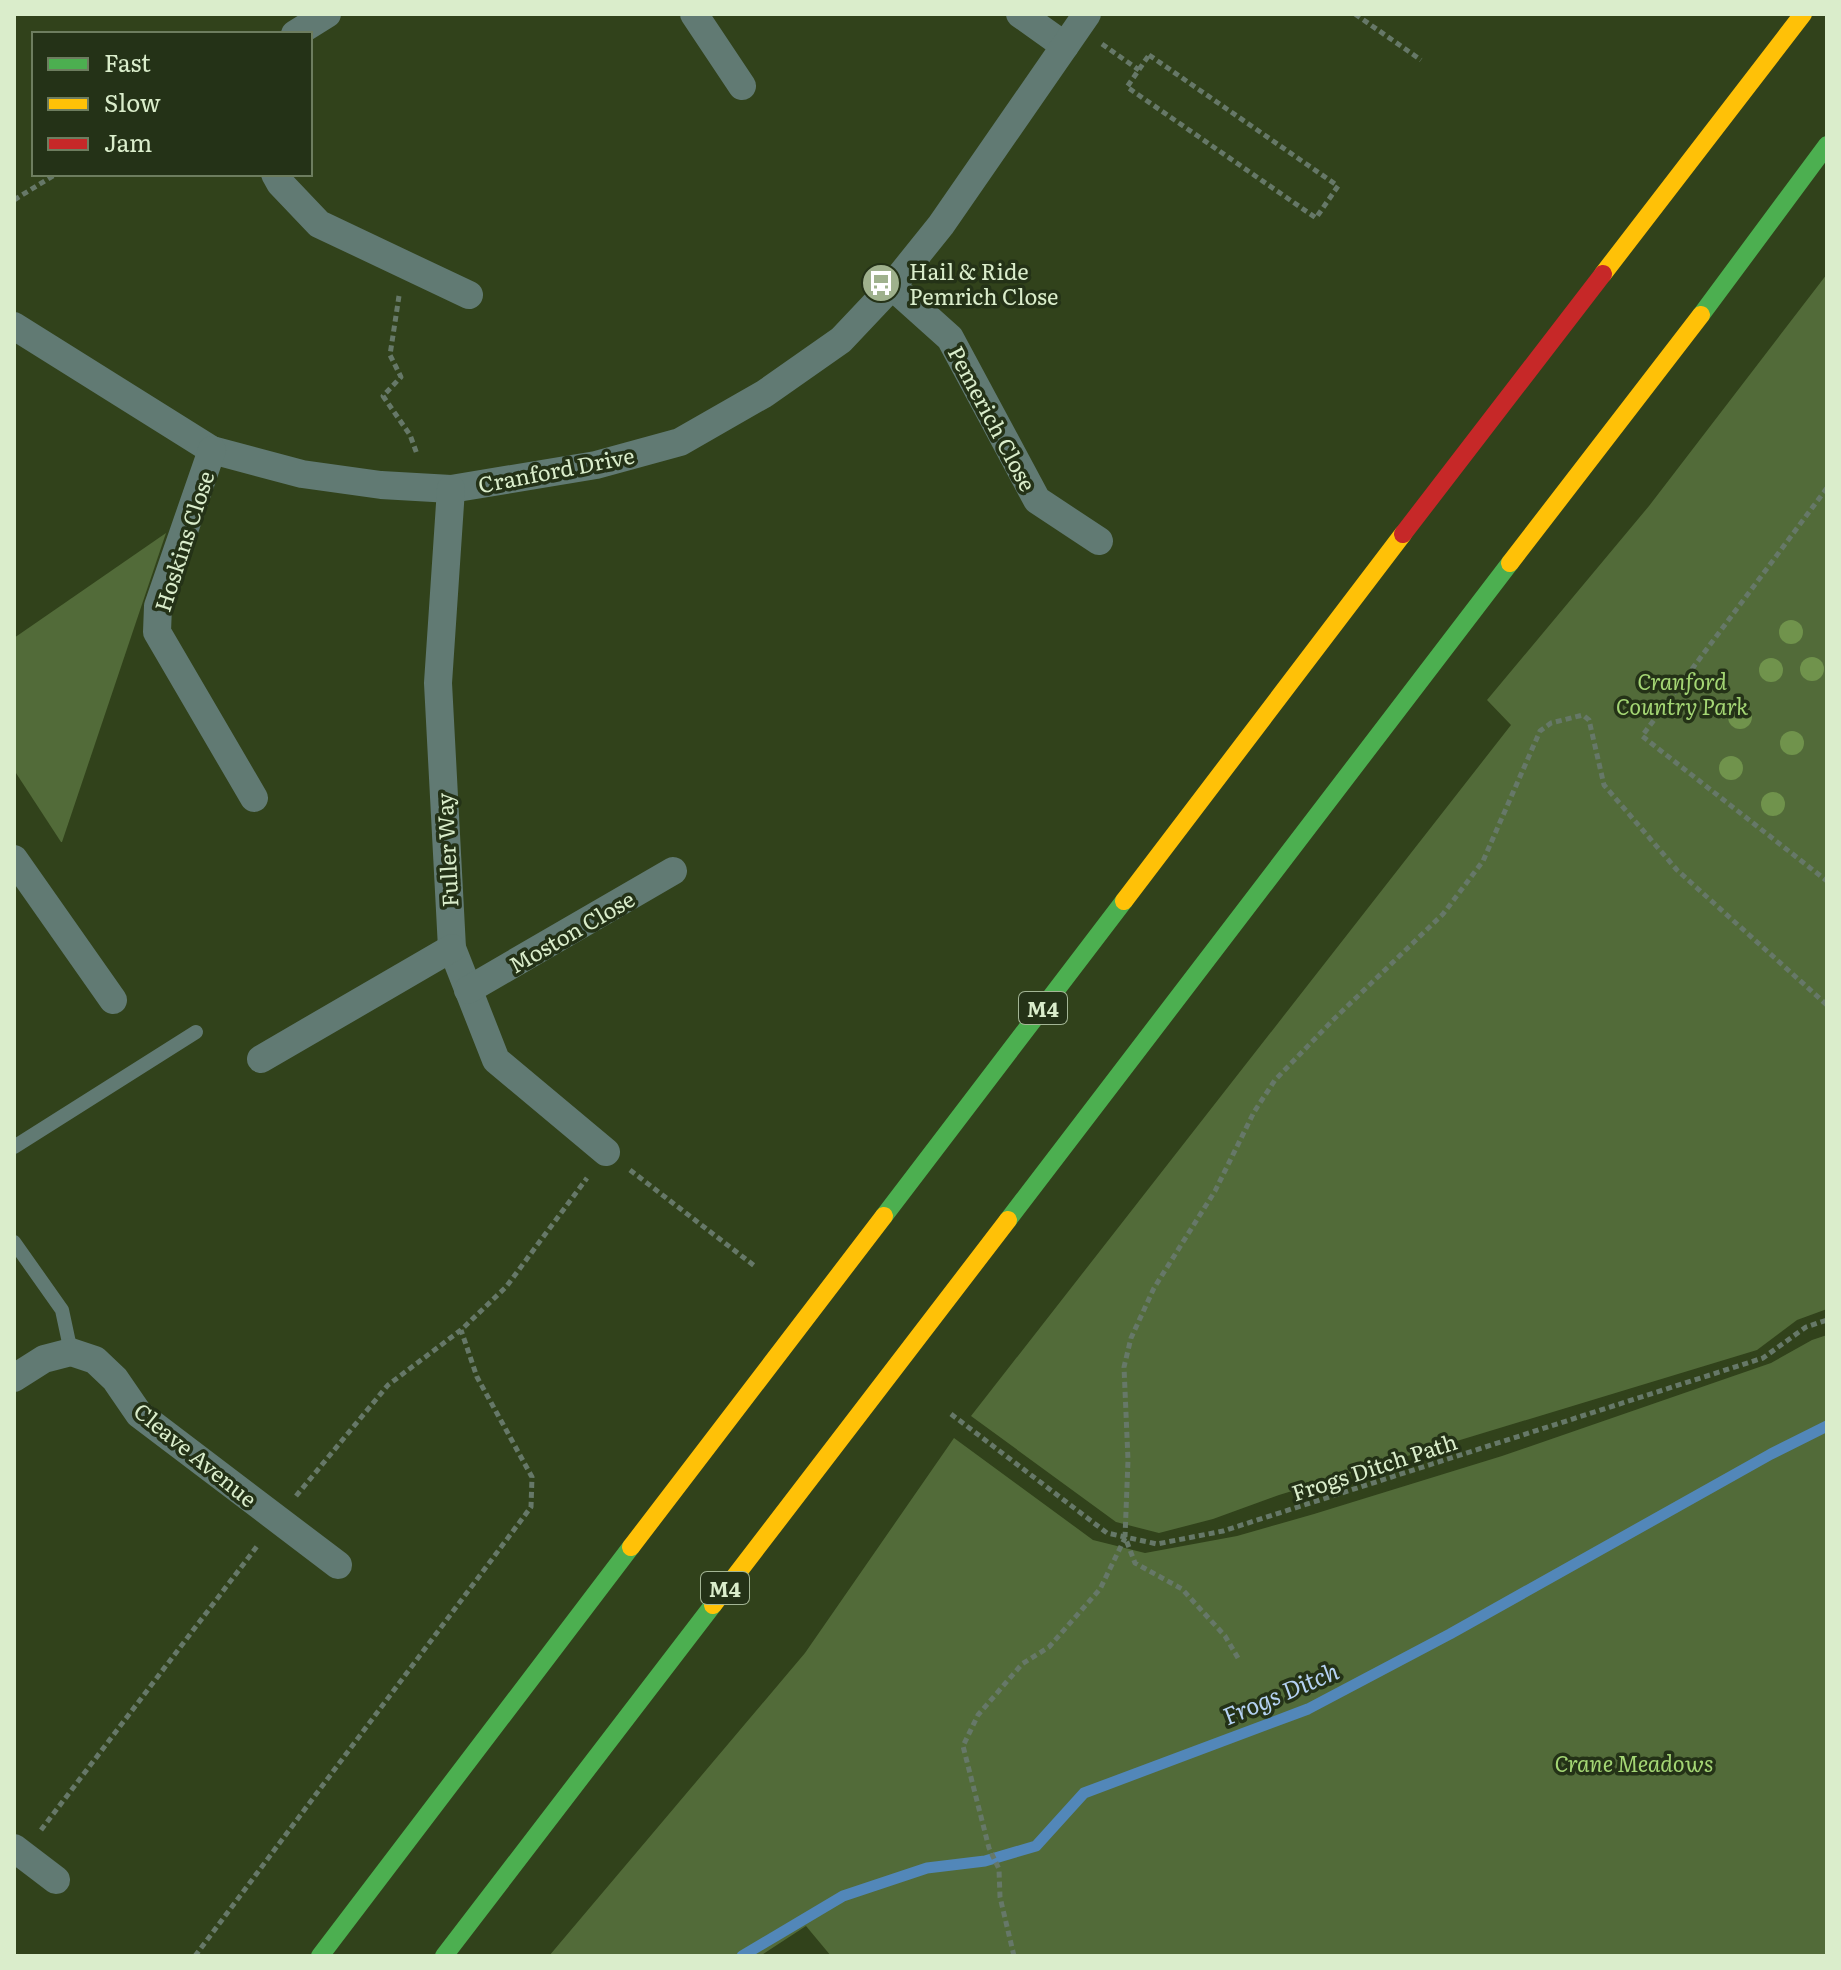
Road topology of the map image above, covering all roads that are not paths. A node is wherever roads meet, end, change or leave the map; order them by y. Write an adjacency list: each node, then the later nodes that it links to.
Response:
1 (327, 14): 6 (street)
2 (694, 14): 7 (street)
3 (1020, 14): 5 (street)
4 (1803, 14): 32 (highway, M4)
5 (1077, 29): 10 (street, Cranford Drive)
6 (298, 32)
7 (742, 86)
8 (1827, 145): 33 (highway, M4)
9 (276, 176): 11 (street)
10 (892, 286): 14 (street, Cranford Drive); 15 (street, Pemerich Close)
11 (469, 295)
12 (14, 326): 13 (street, Cranford Drive)
13 (212, 450): 14 (street, Cranford Drive); 16 (street, Hoskins Close)
14 (441, 488): 19 (street, Fuller Way)
15 (1099, 541)
16 (254, 798)
17 (14, 859): 21 (street)
18 (673, 871): 20 (street, Moston Close)
19 (452, 948): 20 (street, Fuller Way); 23 (street)
20 (468, 990): 25 (street, Fuller Way)
21 (113, 1000)
22 (196, 1032): 24 (lane)
23 (261, 1059)
24 (14, 1147)
25 (606, 1152)
26 (14, 1242): 27 (lane)
27 (71, 1352): 28 (street); 29 (street, Cleave Avenue)
28 (14, 1378)
29 (338, 1565)
30 (14, 1848): 31 (street)
31 (56, 1880)
32 (320, 1956)
33 (444, 1956)

